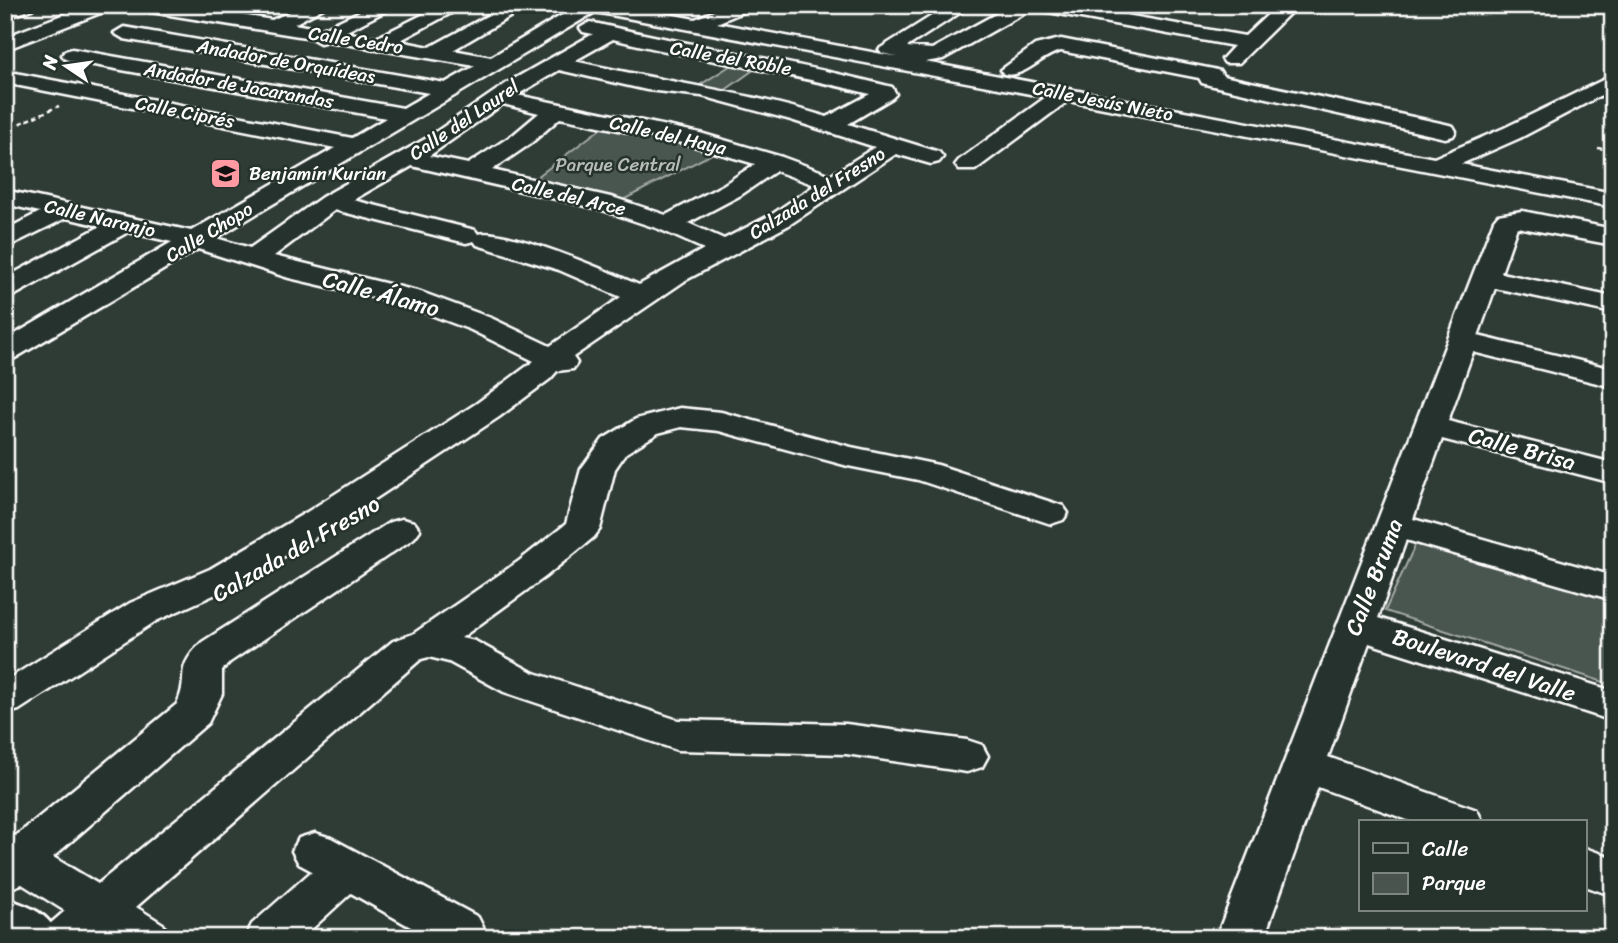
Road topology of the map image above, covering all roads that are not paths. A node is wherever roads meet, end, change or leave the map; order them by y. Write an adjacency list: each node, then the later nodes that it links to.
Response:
1 (26, 5): 16 (street)
2 (104, 5): 24 (street)
3 (145, 5): 14 (street, Calle Cedro)
4 (256, 5): 17 (street)
5 (320, 5): 19 (street)
6 (388, 5): 22 (street)
7 (457, 5): 25 (street)
8 (520, 5): 26 (street)
9 (744, 5): 18 (street)
10 (963, 5): 11 (street)
11 (1026, 5)
12 (1037, 5): 23 (street)
13 (1289, 5): 23 (street)
14 (183, 8): 17 (street, Calle Cedro); 20 (street)
15 (588, 10): 18 (street, Calle Jesús Nieto); 21 (street, Calle del Roble); 29 (street, Calle Chopo)
16 (5, 13)
17 (225, 19): 19 (street, Calle Cedro)
18 (696, 25): 37 (street, Calle Jesús Nieto)
19 (273, 27): 22 (street, Calle Cedro)
20 (124, 33): 27 (street); 28 (street, Andador de Orquídeas)
21 (610, 33): 30 (street, Calle del Laurel); 43 (street, Calle del Roble)
22 (325, 35): 25 (street, Calle Cedro); 28 (street)
23 (1249, 43): 34 (street)
24 (5, 44)
25 (379, 44): 26 (street, Calle Cedro)
26 (433, 53): 29 (street, Calle Cedro)
27 (72, 55): 32 (street); 35 (street, Andador de Jacarandas)
28 (275, 60): 35 (street); 36 (street, Andador de Orquídeas)
29 (493, 63): 36 (street, Calle Chopo)
30 (555, 64): 38 (street, Calle del Laurel); 43 (street)
31 (1018, 64): 34 (street)
32 (8, 80): 39 (street, Calle Ciprés)
33 (1613, 81): 40 (street)
34 (1205, 82): 44 (street)
35 (228, 83): 39 (street); 42 (street, Andador de Jacarandas)
36 (448, 90): 42 (street, Calle Chopo)
37 (1064, 94): 51 (street); 52 (street, Calle Jesús Nieto)
38 (499, 97): 41 (street, Calle del Haya); 49 (street, Calle del Laurel)
39 (172, 110): 46 (street, Calle Ciprés)
40 (1555, 110): 45 (street); 52 (street)
41 (554, 111): 50 (street, Calle del Haya); 53 (street)
42 (406, 115): 46 (street, Calle Chopo)
43 (829, 125): 47 (street)
44 (1445, 131)
45 (1560, 136)
46 (355, 145): 63 (street, Calle Chopo)
47 (893, 146): 48 (street); 54 (street, Calzada del Fresno)
48 (931, 157)
49 (409, 158): 53 (street, Calle del Arce); 57 (street, Calle del Laurel)
50 (774, 162): 54 (street, Calle del Haya); 59 (street)
51 (967, 165)
52 (1436, 166): 56 (street, Calle Jesús Nieto)
53 (470, 174): 59 (street, Calle del Arce)
54 (834, 184): 64 (street, Calzada del Fresno)
55 (5, 197): 58 (street, Calle Naranjo)
56 (1613, 200)
57 (331, 202): 65 (street, Calle del Laurel); 68 (street)
58 (63, 210): 60 (street, Calle Naranjo); 62 (street)
59 (668, 223): 64 (street, Calle del Arce)
60 (124, 224): 63 (street, Calle Naranjo); 67 (street)
61 (1613, 237): 66 (street, Calle Bruma)
62 (5, 240)
63 (195, 240): 65 (street, Calle Álamo); 71 (street, Calle Chopo)
64 (724, 248): 68 (street, Calzada del Fresno)
65 (252, 259): 72 (street, Calle Álamo)
66 (1486, 278): 69 (street); 70 (street, Calle Bruma)
67 (5, 289)
68 (641, 296): 72 (street, Calzada del Fresno)
69 (1613, 305)
70 (1462, 341): 73 (street); 74 (street, Calle Bruma)
71 (5, 352)
72 (560, 358): 82 (street, Calzada del Fresno)
73 (1613, 378)
74 (1431, 426): 75 (street, Calle Brisa); 77 (street, Calle Bruma)
75 (1613, 473)
76 (1051, 513): 81 (street)
77 (1394, 525): 79 (street); 80 (street, Calle Bruma)
78 (402, 530): 89 (street)
79 (1613, 588)
80 (1356, 625): 84 (street, Boulevard del Valle); 87 (street, Calle Bruma)
81 (427, 643): 86 (street); 93 (street)
82 (99, 650): 83 (street, Calzada del Fresno); 85 (street, Calzada del Fresno)
83 (5, 700)
84 (1613, 706)
85 (5, 724)
86 (967, 756)
87 (1304, 765): 88 (street); 98 (street, Calle Bruma)
88 (1455, 820)
89 (10, 860): 93 (street)
90 (1586, 867): 91 (street)
91 (1613, 877)
92 (5, 921): 95 (main road)
93 (84, 923): 96 (street)
94 (461, 931): 97 (street)
95 (32, 938)
96 (146, 938)
97 (269, 938)
98 (1240, 938)

